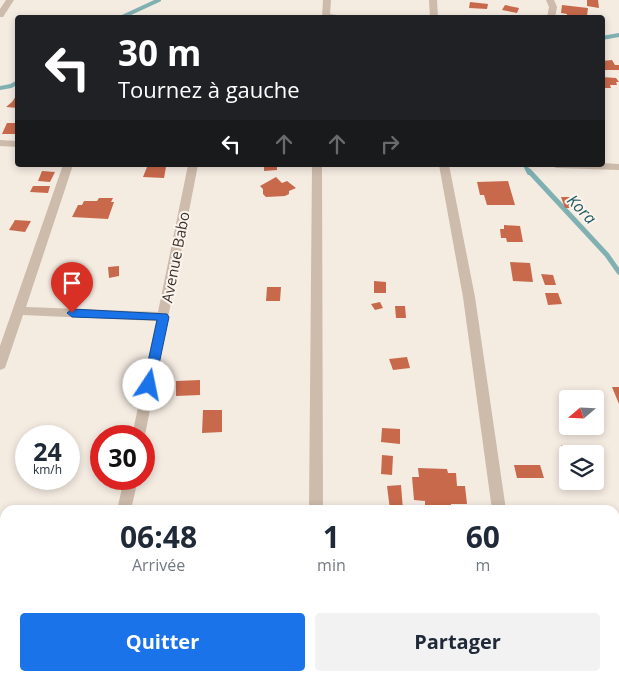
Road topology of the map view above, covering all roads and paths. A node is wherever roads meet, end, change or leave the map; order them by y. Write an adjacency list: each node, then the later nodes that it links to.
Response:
1 (10, 0): 5 (street)
2 (327, 0): 6 (street)
3 (433, 0): 7 (street)
4 (550, 0): 8 (street)
5 (0, 15)
6 (326, 15)
7 (434, 15)
8 (552, 15)
9 (0, 144): 10 (street)
10 (15, 144)
11 (67, 167): 17 (street)
12 (193, 167): 18 (street, Avenue Babo)
13 (317, 167): 23 (street)
14 (444, 167): 24 (street)
15 (605, 167): 16 (street)
16 (619, 167)
17 (18, 311): 18 (street); 19 (street)
18 (163, 317): 20 (street, Avenue Babo)
19 (0, 365)
20 (141, 425)
21 (129, 490): 22 (street)
22 (125, 505)
23 (316, 505)
24 (498, 505)

